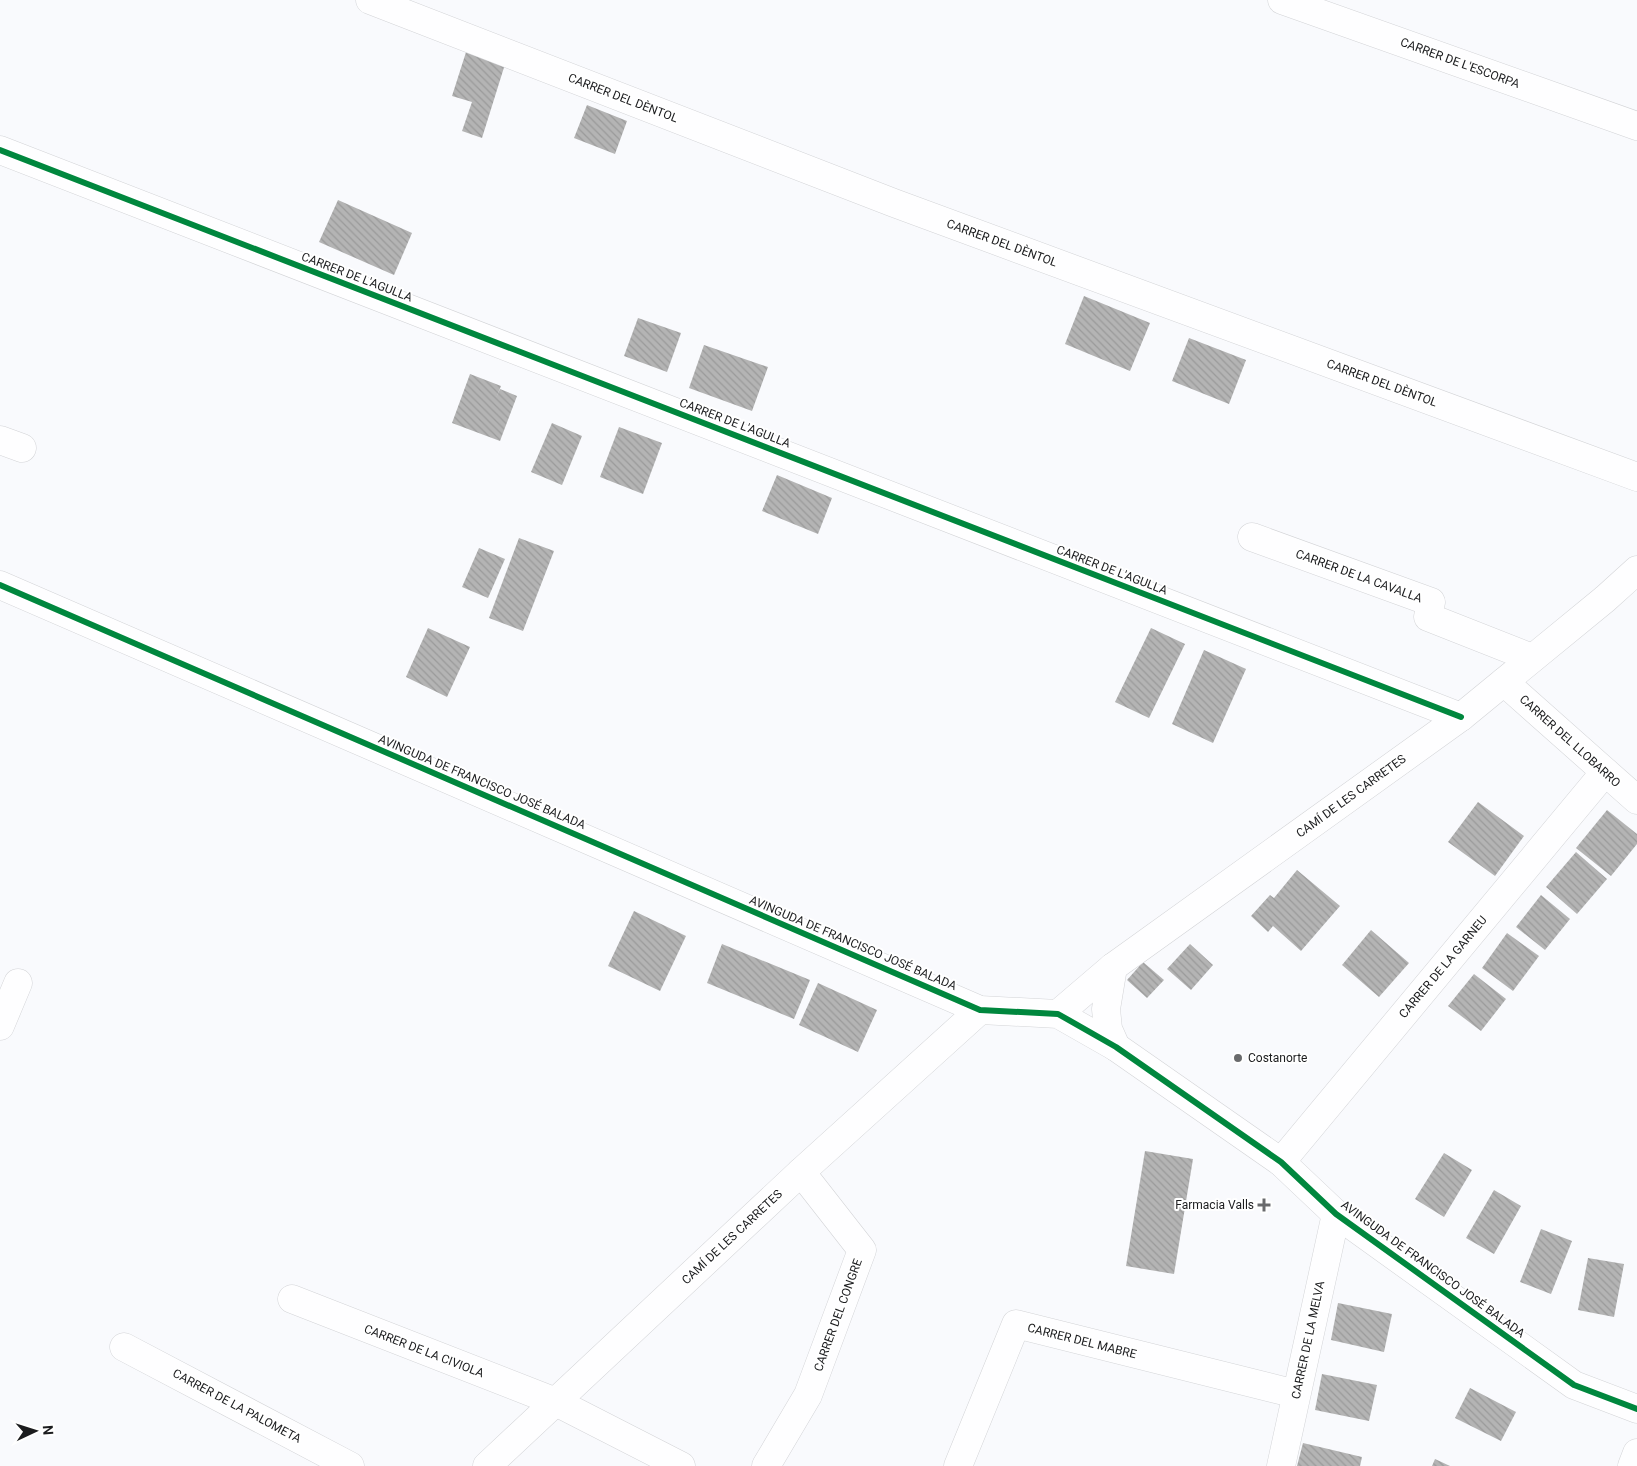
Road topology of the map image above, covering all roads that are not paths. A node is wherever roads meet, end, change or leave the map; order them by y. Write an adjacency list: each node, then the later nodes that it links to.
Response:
1 (370, 0): 5 (street, CARRER DEL DÈNTOL)
2 (1282, 0): 3 (street, CARRER DE L'ESCORPA)
3 (1637, 126)
4 (0, 150): 11 (street, CARRER DE L'AGULLA)
5 (1637, 477)
6 (1252, 537): 9 (street, CARRER DE LA CAVALLA)
7 (1633, 580): 9 (street, CAMÍ DE LES CARRETES)
8 (0, 586): 16 (street, AVINGUDA DE FRANCISCO JOSÉ BALADA)
9 (1532, 658): 10 (street, CAMÍ DE LES CARRETES)
10 (1504, 682): 11 (street, CAMÍ DE LES CARRETES); 12 (street, CARRER DEL LLOBARRO)
11 (1461, 717): 14 (street, CAMÍ DE LES CARRETES)
12 (1605, 772): 13 (street, CARRER DEL LLOBARRO); 20 (street, CARRER DE LA GARNEU)
13 (1637, 800)
14 (1113, 967): 17 (street, CAMÍ DE LES CARRETES); 19 (street)
15 (18, 983): 18 (street)
16 (980, 1010): 17 (street, AVINGUDA DE FRANCISCO JOSÉ BALADA); 21 (street, CAMÍ DE LES CARRETES)
17 (1058, 1014): 19 (street, AVINGUDA DE FRANCISCO JOSÉ BALADA)
18 (0, 1026)
19 (1116, 1047): 20 (street, AVINGUDA DE FRANCISCO JOSÉ BALADA)
20 (1281, 1162): 22 (street, AVINGUDA DE FRANCISCO JOSÉ BALADA)
21 (801, 1172): 26 (street, CAMÍ DE LES CARRETES); 32 (street, CARRER DEL CONGRE)
22 (1336, 1214): 25 (street, CARRER DE LA MELVA); 27 (street, AVINGUDA DE FRANCISCO JOSÉ BALADA)
23 (292, 1299): 26 (street, CARRER DE LA CIVIOLA)
24 (124, 1347): 29 (street, CARRER DE LA PALOMETA)
25 (1296, 1394): 33 (street, CARRER DEL MABRE); 34 (street, CARRER DE LA MELVA)
26 (556, 1402): 30 (street, CAMÍ DE LES CARRETES); 31 (street, CARRER DE LA CIVIOLA)
27 (1637, 1409)
28 (1637, 1454): 35 (street)
29 (350, 1466)
30 (487, 1466)
31 (681, 1466)
32 (766, 1466)
33 (958, 1466)
34 (1281, 1466)
35 (1632, 1466)

